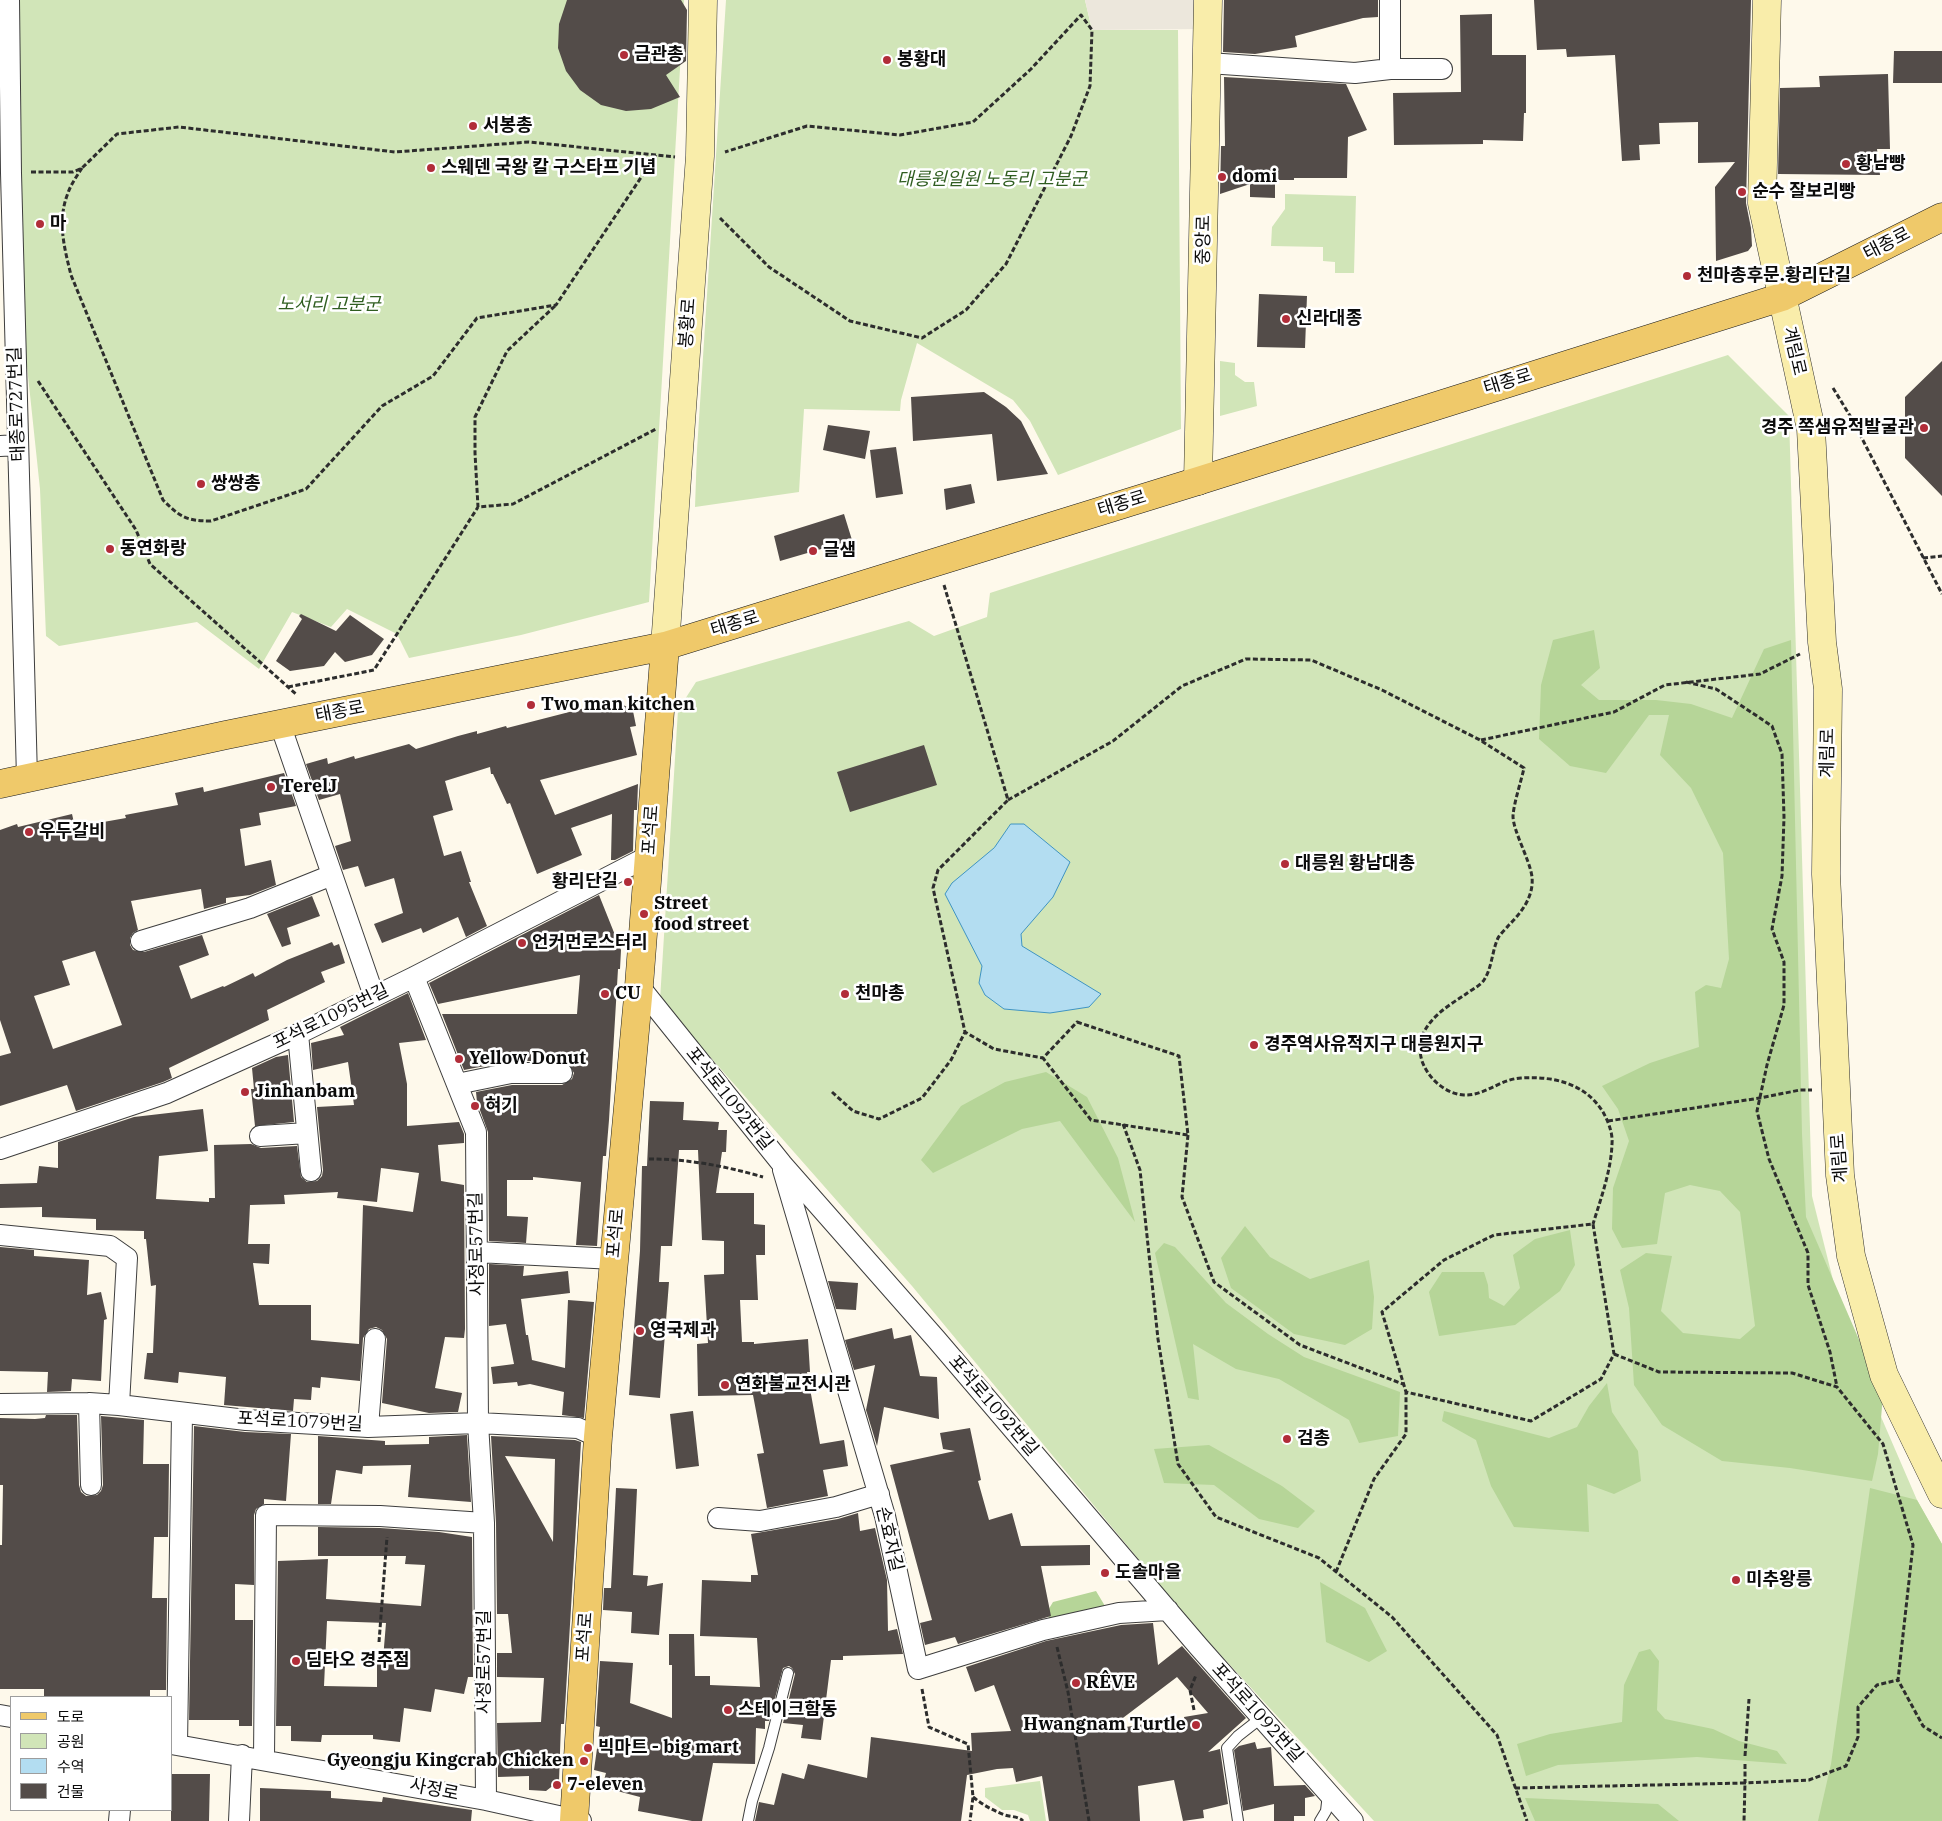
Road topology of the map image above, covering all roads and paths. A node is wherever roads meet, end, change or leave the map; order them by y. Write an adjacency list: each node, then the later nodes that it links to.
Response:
1 (9, 0): 12 (street, 태종로727번길)
2 (703, 0): 10 (street, 봉황로)
3 (1208, 0): 6 (street, 중앙로)
4 (1390, 0): 7 (street)
5 (1767, 0): 15 (street, 계림로)
6 (1208, 63): 7 (street); 21 (street, 중앙로)
7 (1390, 69): 8 (street)
8 (1442, 69)
9 (656, 155): 10 (path); 11 (path); 16 (path)
10 (700, 156): 13 (street, 봉황로); 13 (path)
11 (82, 168): 12 (path); 16 (path)
12 (5, 173): 17 (street, 태종로727번길)
13 (697, 195): 19 (street, 봉황로)
14 (1942, 217): 15 (main road, 태종로)
15 (1782, 297): 21 (main road, 태종로); 27 (street, 계림로)
16 (556, 305): 22 (path)
17 (19, 352): 20 (street, 태종로727번길); 30 (path)
18 (1834, 388): 24 (path)
19 (682, 415): 22 (path); 28 (street, 봉황로)
20 (9, 446): 34 (street, 태종로727번길)
21 (1198, 481): 25 (main road, 태종로)
22 (478, 507): 30 (path)
23 (1942, 556): 24 (path)
24 (1923, 558): 26 (path)
25 (936, 560): 28 (main road, 태종로); 36 (path)
26 (1942, 594)
27 (1822, 642): 29 (path); 48 (street, 계림로)
28 (665, 646): 31 (main road, 태종로); 37 (main road, 포석로)
29 (1686, 682): 33 (path); 50 (path)
30 (288, 687): 31 (path)
31 (321, 716): 32 (main road, 태종로)
32 (280, 724): 34 (main road, 태종로); 38 (street)
33 (1480, 740): 36 (path); 51 (path)
34 (27, 778): 35 (main road, 태종로)
35 (0, 784)
36 (1008, 800): 43 (path)
37 (649, 856): 40 (street, 포석로1095번길); 41 (main road, 포석로)
38 (332, 875): 39 (street); 42 (street)
39 (141, 941)
40 (414, 977): 42 (street, 포석로1095번길); 47 (street, 사정로57번길)
41 (639, 986): 57 (main road, 포석로); 58 (street, 포석로1092번길)
42 (374, 996): 44 (street, 포석로1095번길)
43 (966, 1032): 45 (path); 49 (path)
44 (298, 1034): 53 (street); 56 (street, 포석로1095번길)
45 (1043, 1058): 52 (path); 54 (path)
46 (562, 1073): 47 (street)
47 (457, 1084): 63 (street, 사정로57번길)
48 (1836, 1090): 50 (path); 79 (street, 계림로)
49 (832, 1092)
50 (1760, 1098): 51 (path); 68 (path)
51 (1608, 1121): 61 (path)
52 (1124, 1124): 54 (path); 83 (path)
53 (307, 1133): 55 (street); 59 (street)
54 (1188, 1135): 67 (path)
55 (260, 1136)
56 (0, 1149)
57 (623, 1159): 60 (path); 64 (main road, 포석로)
58 (782, 1164): 60 (street, 손효자길); 84 (street, 포석로1092번길)
59 (311, 1171)
60 (788, 1184): 78 (street, 손효자길)
61 (1593, 1224): 66 (path); 67 (path)
62 (0, 1235): 72 (street)
63 (477, 1252): 64 (street); 74 (street, 사정로57번길)
64 (614, 1259): 76 (main road, 포석로)
65 (375, 1339): 75 (street)
66 (1614, 1354): 68 (path); 69 (path)
67 (1404, 1384): 69 (path)
68 (1836, 1387): 90 (path)
69 (1406, 1392): 83 (path)
70 (88, 1403): 71 (street, 포석로1079번길); 72 (street, 포석로1079번길); 77 (street)
71 (0, 1404)
72 (119, 1405): 73 (street, 포석로1079번길)
73 (182, 1414): 75 (street, 포석로1079번길); 95 (street)
74 (478, 1423): 75 (street, 포석로1079번길); 76 (street, 포석로1079번길); 82 (street, 사정로57번길)
75 (368, 1427)
76 (598, 1437): 105 (main road, 포석로)
77 (91, 1485)
78 (879, 1494): 81 (street); 88 (street, 손효자길)
79 (1942, 1494)
80 (388, 1517): 82 (street); 86 (path); 98 (street)
81 (718, 1518)
82 (484, 1523): 104 (street, 사정로57번길)
83 (1336, 1572): 101 (path)
84 (1168, 1610): 85 (street); 87 (street, 포석로1092번길)
85 (1052, 1628): 88 (street); 110 (path)
86 (379, 1642)
87 (1211, 1661): 92 (path); 93 (street, 포석로1092번길)
88 (918, 1669): 103 (path)
89 (788, 1673): 107 (lane)
90 (1898, 1680): 94 (path); 100 (path)
91 (1749, 1699): 97 (path)
92 (1194, 1710)
93 (1262, 1718): 102 (street, 포석로1092번길); 111 (lane)
94 (1942, 1738)
95 (174, 1744): 96 (street, 사정로)
96 (242, 1756): 98 (street, 사정로); 106 (street)
97 (1745, 1756)
98 (264, 1759): 104 (street, 사정로)
99 (1745, 1764): 100 (path)
100 (1745, 1783): 101 (path); 115 (path)
101 (1515, 1788): 114 (path)
102 (1328, 1792): 112 (lane); 113 (street, 포석로1092번길)
103 (972, 1797): 108 (path); 109 (path)
104 (486, 1800): 105 (street, 사정로)
105 (576, 1820)
106 (238, 1821)
107 (748, 1821)
108 (970, 1821)
109 (1024, 1821)
110 (1089, 1821)
111 (1238, 1821)
112 (1320, 1821)
113 (1353, 1821)
114 (1527, 1821)
115 (1744, 1821)

